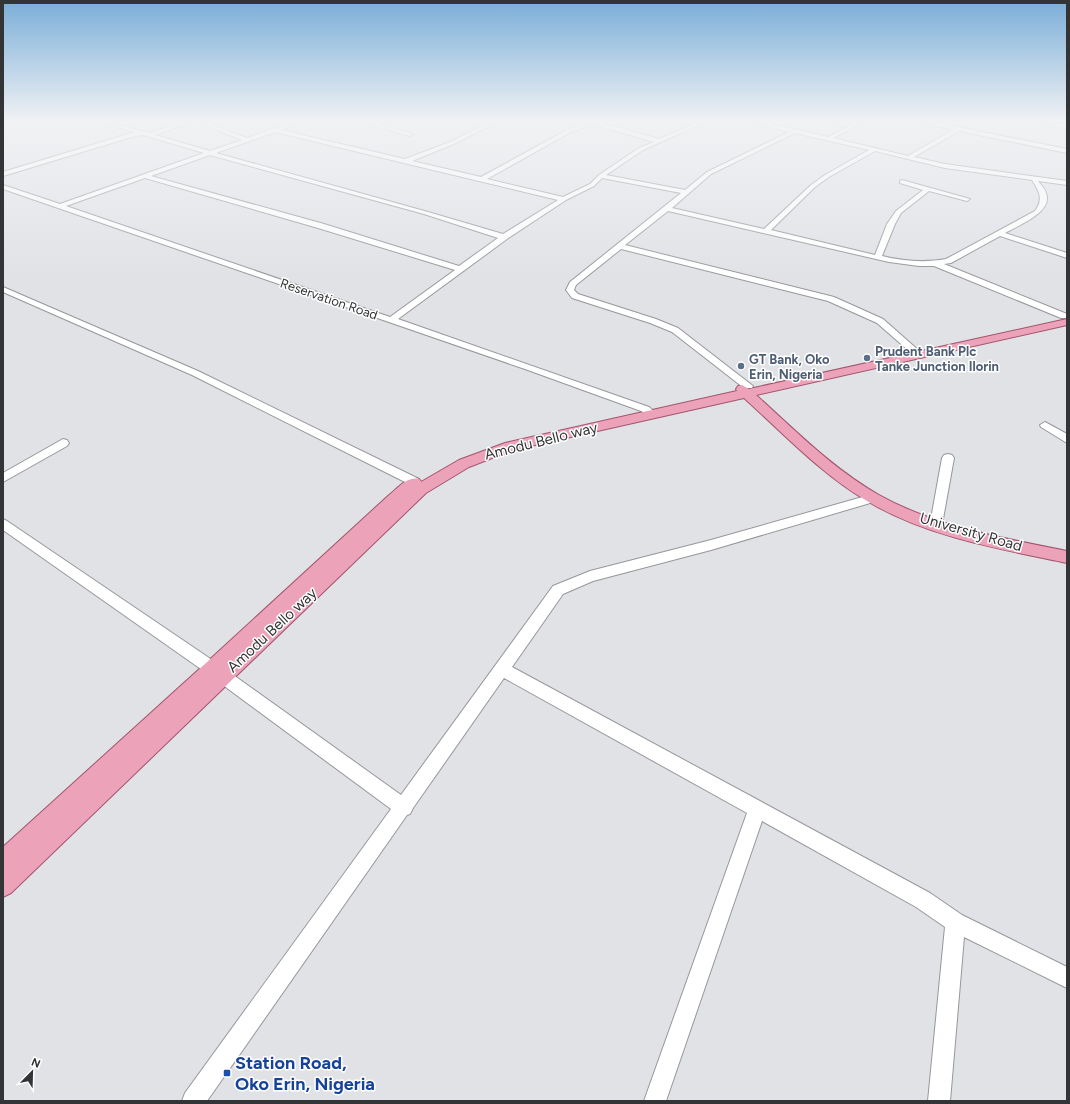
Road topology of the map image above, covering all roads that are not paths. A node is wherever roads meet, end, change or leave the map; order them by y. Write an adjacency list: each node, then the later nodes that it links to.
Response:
1 (154, 173): 9 (street)
2 (280, 173): 24 (street)
3 (455, 173): 11 (street)
4 (494, 173): 11 (street)
5 (606, 173): 10 (street)
6 (711, 173): 17 (street)
7 (832, 173): 22 (street)
8 (989, 173): 12 (street)
9 (144, 176): 20 (street); 29 (street)
10 (601, 176): 17 (street); 18 (street)
11 (482, 179): 18 (street)
12 (1034, 179): 14 (street); 23 (street)
13 (902, 182): 16 (street)
14 (1067, 183)
15 (3, 187): 20 (street, Reservation Road)
16 (928, 189): 19 (street); 26 (street)
17 (686, 192): 21 (street)
18 (564, 199): 24 (street)
19 (967, 199)
20 (58, 207): 32 (street, Reservation Road)
21 (667, 209): 22 (street); 25 (street)
22 (765, 232): 26 (street)
23 (999, 233): 27 (street); 28 (street)
24 (504, 237): 29 (street)
25 (619, 246): 33 (street); 34 (street)
26 (878, 256): 28 (street)
27 (1067, 256)
28 (937, 264): 31 (street)
29 (461, 269): 32 (street)
30 (3, 289): 41 (street)
31 (1066, 318): 33 (main road, Amodu Bello way); 34 (main road, Amodu Bello way)
32 (391, 320): 35 (street, Reservation Road)
33 (912, 349): 34 (main road, Amodu Bello way)
34 (747, 388): 35 (main road, Amodu Bello way); 42 (main road, University Road); 43 (main road, University Road)
35 (649, 412): 41 (main road, Amodu Bello way); 48 (main road, Amodu Bello way)
36 (1045, 425): 37 (street)
37 (1067, 439)
38 (63, 443): 40 (street)
39 (948, 458): 43 (street)
40 (3, 478)
41 (415, 482): 48 (main road, Amodu Bello way)
42 (873, 498): 46 (main road, University Road); 47 (street)
43 (937, 519): 45 (main road, University Road)
44 (3, 524): 48 (street)
45 (1067, 548)
46 (1067, 557)
47 (501, 669): 49 (street); 50 (street)
48 (218, 672): 49 (street); 51 (main road, Amodu Bello way); 52 (main road, Amodu Bello way)
49 (404, 808): 55 (street)
50 (757, 809): 53 (street); 56 (street)
51 (3, 862)
52 (3, 885)
53 (956, 922): 54 (street); 57 (street)
54 (1067, 978)
55 (193, 1101)
56 (655, 1101)
57 (939, 1101)

